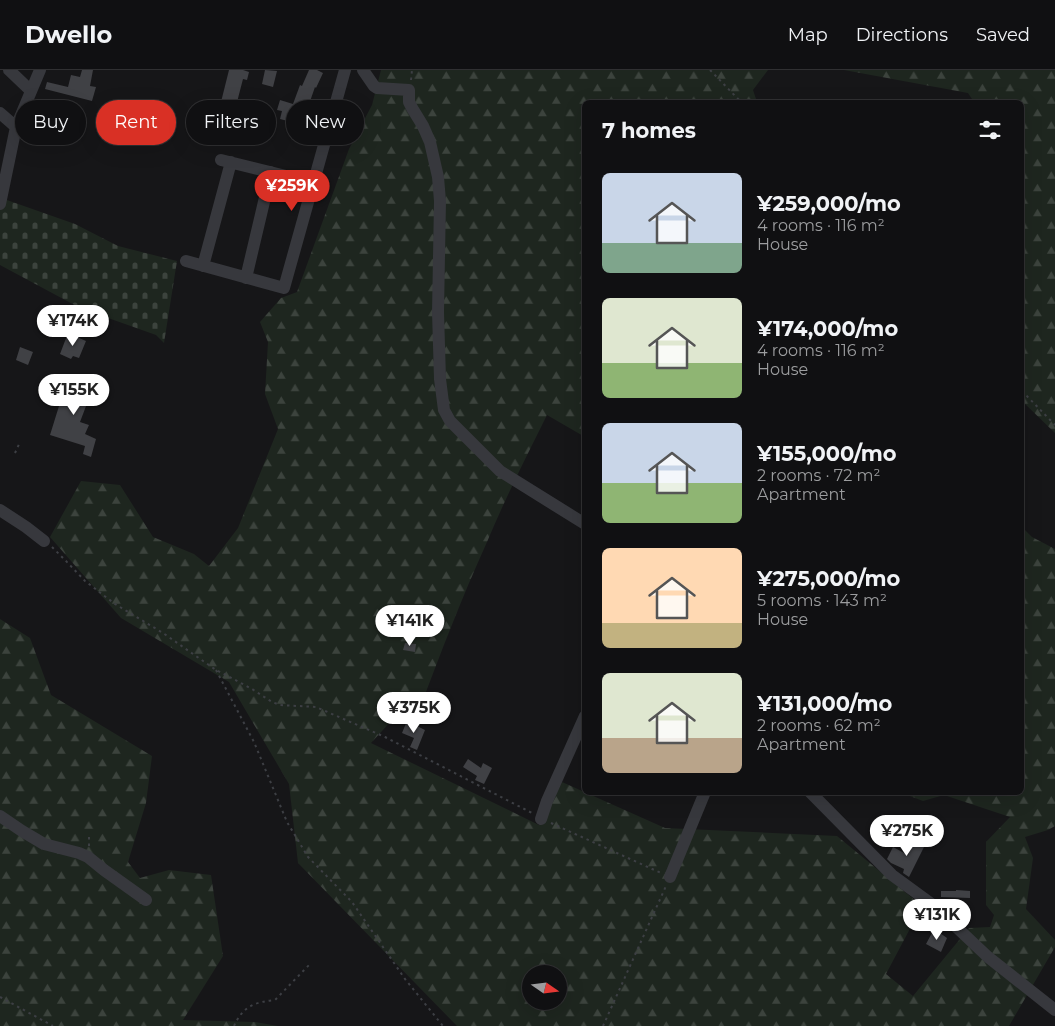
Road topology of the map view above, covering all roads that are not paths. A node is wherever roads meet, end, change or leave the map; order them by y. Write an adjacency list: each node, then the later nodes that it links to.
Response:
1 (9, 70): 5 (street)
2 (40, 70): 5 (street)
3 (345, 70): 11 (street)
4 (363, 70): 17 (street)
5 (31, 91): 6 (street)
6 (27, 100)
7 (0, 113): 8 (street)
8 (15, 126)
9 (15, 132): 12 (street)
10 (271, 172): 11 (street); 14 (street); 15 (street)
11 (314, 183): 15 (street)
12 (0, 204)
13 (186, 262): 14 (street)
14 (203, 266): 15 (street)
15 (246, 278)
16 (0, 510): 18 (street)
17 (582, 522)
18 (44, 541)
19 (582, 723): 23 (street)
20 (704, 795): 24 (street)
21 (813, 795): 26 (street)
22 (0, 816): 25 (street)
23 (541, 819)
24 (670, 877)
25 (146, 900)
26 (1055, 1010)

